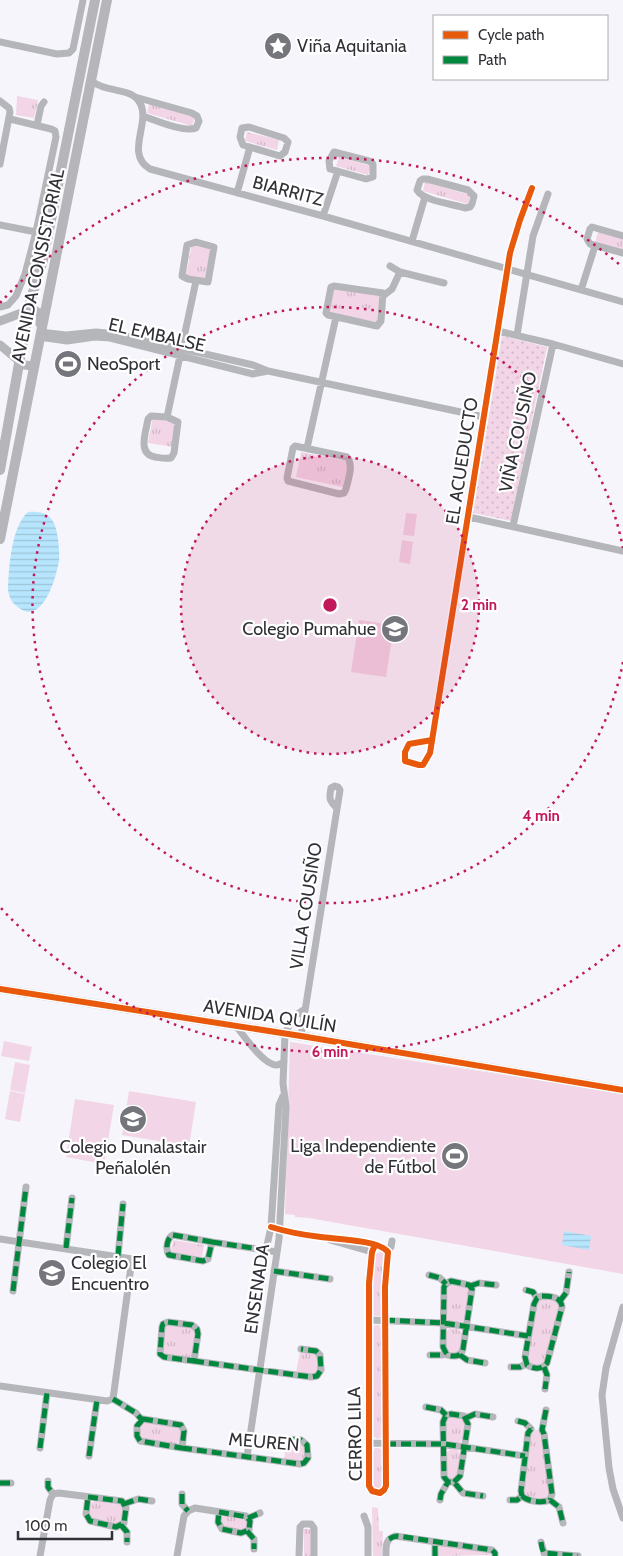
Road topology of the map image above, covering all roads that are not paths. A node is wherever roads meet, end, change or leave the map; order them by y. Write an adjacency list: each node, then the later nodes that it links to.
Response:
1 (82, 0): 4 (street)
2 (95, 0): 38 (main road, AVENIDA CONSISTORIAL)
3 (107, 0): 5 (main road, AVENIDA CONSISTORIAL)
4 (0, 42)
5 (92, 81): 6 (street); 7 (main road, AVENIDA CONSISTORIAL)
6 (103, 88): 7 (street); 8 (street)
7 (90, 93): 42 (main road, AVENIDA CONSISTORIAL)
8 (135, 97): 11 (street, BIARRITZ); 11 (street)
9 (0, 101): 12 (street)
10 (44, 102): 13 (street)
11 (142, 116): 18 (street, BIARRITZ)
12 (10, 119): 13 (street); 15 (street)
13 (37, 124): 23 (street)
14 (250, 147): 14 (street); 18 (street)
15 (0, 160)
16 (338, 171): 16 (street); 21 (street)
17 (532, 188): 29 (street, EL ACUEDUCTO)
18 (237, 193): 21 (street, BIARRITZ)
19 (548, 194): 31 (street)
20 (425, 197): 20 (street); 25 (street)
21 (323, 216): 25 (street, BIARRITZ)
22 (0, 224): 23 (street)
23 (36, 232): 37 (street)
24 (623, 236): 26 (street)
25 (412, 241): 29 (street, BIARRITZ)
26 (595, 246): 27 (street); 34 (street)
27 (623, 253)
28 (390, 266): 30 (street)
29 (507, 269): 31 (street, BIARRITZ); 41 (street, EL ACUEDUCTO)
30 (400, 272): 33 (street); 35 (street)
31 (527, 274): 34 (street, BIARRITZ); 43 (street)
32 (196, 281): 32 (street); 46 (street)
33 (444, 283)
34 (582, 290): 36 (street, BIARRITZ)
35 (383, 296): 39 (street); 39 (street)
36 (623, 302)
37 (0, 307)
38 (29, 309): 40 (street); 42 (street); 47 (main road, AVENIDA CONSISTORIAL)
39 (336, 317): 50 (street)
40 (0, 320)
41 (498, 331): 43 (street); 52 (street, EL ACUEDUCTO)
42 (40, 334): 46 (street, EL EMBALSE); 49 (main road, AVENIDA CONSISTORIAL)
43 (517, 335): 44 (street)
44 (553, 344): 48 (street); 56 (street, VIÑA COUSIÑO)
45 (0, 345): 47 (street)
46 (181, 352): 50 (street, EL EMBALSE); 51 (street)
47 (19, 361): 49 (street); 54 (main road, AVENIDA CONSISTORIAL)
48 (623, 364)
49 (34, 366): 57 (main road, AVENIDA CONSISTORIAL)
50 (321, 382): 52 (street, EL EMBALSE); 53 (street)
51 (167, 417): 51 (street)
52 (484, 417): 55 (street, EL ACUEDUCTO)
53 (307, 448): 53 (street)
54 (0, 470)
55 (469, 517): 56 (street); 59 (street, EL ACUEDUCTO)
56 (513, 526): 58 (street)
57 (0, 539)
58 (623, 549)
59 (432, 740): 59 (street, EL ACUEDUCTO)
60 (337, 808): 62 (street, VILLA COUSIÑO)
61 (0, 989): 63 (street, AVENIDA QUILÍN)
62 (305, 1009): 64 (street); 65 (street, VILLA COUSIÑO)
63 (237, 1027): 64 (street, AVENIDA QUILÍN); 67 (street)
64 (285, 1034): 65 (street, AVENIDA QUILÍN); 66 (street, ENSENADA)
65 (301, 1036): 69 (street, AVENIDA QUILÍN)
66 (284, 1062): 67 (street); 68 (street, ENSENADA)
67 (270, 1064): 68 (street)
68 (283, 1083): 70 (street, ENSENADA)
69 (622, 1092)
70 (283, 1096): 71 (street, ENSENADA); 72 (street, ENSENADA)
71 (275, 1181): 72 (street); 76 (street, ENSENADA)
72 (283, 1182): 77 (street, ENSENADA)
73 (26, 1188): 79 (street)
74 (72, 1198): 82 (street)
75 (123, 1204): 87 (street)
76 (271, 1228): 77 (street); 84 (street, ENSENADA)
77 (280, 1230): 83 (street); 86 (street, ENSENADA)
78 (0, 1239): 79 (street)
79 (19, 1241): 82 (street); 96 (street)
80 (392, 1241): 85 (street, CERRO LILA)
81 (212, 1242): 81 (street); 84 (street)
82 (66, 1248): 87 (street)
83 (374, 1248): 85 (street); 100 (street, CERRO LILA)
84 (266, 1250): 86 (street)
85 (387, 1250): 101 (street, CERRO LILA)
86 (277, 1252): 88 (street, ENSENADA)
87 (118, 1256): 118 (street)
88 (274, 1271): 91 (street); 114 (street, ENSENADA)
89 (569, 1272): 98 (street)
90 (429, 1275): 92 (street)
91 (330, 1279)
92 (446, 1284): 94 (street); 102 (street)
93 (496, 1285): 94 (street)
94 (470, 1286): 103 (street)
95 (526, 1290): 97 (street)
96 (13, 1291)
97 (537, 1298): 98 (street); 104 (street)
98 (560, 1301): 113 (street)
99 (623, 1307): 158 (street)
100 (369, 1320): 101 (street); 130 (street, CERRO LILA)
101 (385, 1320): 102 (street); 131 (street, CERRO LILA)
102 (443, 1323): 103 (street); 106 (street)
103 (466, 1326): 104 (street); 108 (street)
104 (528, 1336): 111 (street)
105 (301, 1349): 114 (street)
106 (446, 1353): 107 (street); 108 (street)
107 (430, 1355)
108 (460, 1355): 110 (street)
109 (194, 1361): 109 (street); 114 (street)
110 (485, 1363)
111 (526, 1364): 112 (street); 113 (street)
112 (511, 1367)
113 (544, 1367): 116 (street)
114 (260, 1370): 137 (street, ENSENADA)
115 (0, 1386): 117 (street)
116 (545, 1389)
117 (47, 1393): 119 (street); 134 (street)
118 (113, 1399): 119 (street); 125 (street)
119 (97, 1400): 136 (street)
120 (426, 1407): 122 (street)
121 (546, 1410): 128 (street)
122 (446, 1415): 124 (street); 132 (street)
123 (493, 1417): 124 (street)
124 (466, 1418): 133 (street)
125 (142, 1420): 135 (street); 135 (street, MEUREN)
126 (518, 1421): 127 (street)
127 (531, 1429): 128 (street); 138 (street)
128 (542, 1430): 150 (street)
129 (288, 1439): 137 (street, MEUREN)
130 (370, 1443): 131 (street); 131 (street, CERRO LILA)
131 (386, 1444): 132 (street)
132 (444, 1444): 133 (street); 141 (street)
133 (464, 1447): 138 (street); 141 (street)
134 (40, 1448)
135 (182, 1448): 137 (street, MEUREN)
136 (89, 1456)
137 (247, 1456)
138 (525, 1456): 146 (street)
139 (48, 1481): 143 (street)
140 (0, 1482): 142 (street)
141 (451, 1482): 145 (street); 148 (street)
142 (11, 1483)
143 (53, 1494): 147 (street); 167 (street)
144 (182, 1494): 153 (street)
145 (482, 1496)
146 (522, 1496): 149 (street); 150 (street)
147 (88, 1497): 152 (street); 160 (street)
148 (440, 1500)
149 (510, 1500)
150 (550, 1500): 159 (street)
151 (152, 1501): 152 (street)
152 (124, 1504): 160 (street)
153 (188, 1510): 154 (street); 168 (street)
154 (219, 1512): 157 (street); 161 (street)
155 (260, 1513): 157 (street)
156 (364, 1516): 171 (street)
157 (248, 1518): 161 (street)
158 (623, 1518)
159 (564, 1523)
160 (121, 1525): 162 (street)
161 (247, 1531): 165 (street)
162 (127, 1542)
163 (435, 1542): 172 (street); 173 (street); 174 (street)
164 (541, 1542): 166 (street)
165 (254, 1549)
166 (545, 1554): 175 (street)
167 (40, 1556)
168 (177, 1556)
169 (299, 1556): 170 (street)
170 (314, 1556)
171 (368, 1556)
172 (386, 1556)
173 (435, 1556)
174 (495, 1556)
175 (578, 1556)

